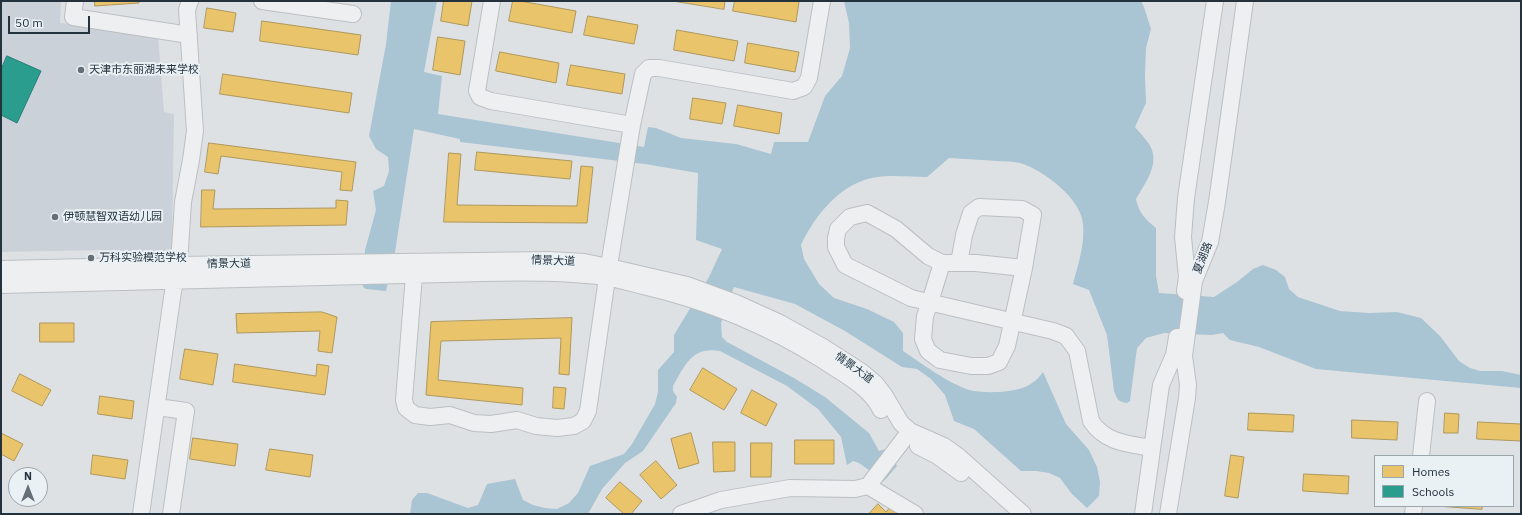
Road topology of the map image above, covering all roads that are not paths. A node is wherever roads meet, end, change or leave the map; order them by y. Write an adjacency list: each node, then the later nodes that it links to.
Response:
1 (75, 1): 9 (street)
2 (190, 1): 9 (street)
3 (262, 1): 8 (street)
4 (492, 1): 10 (street)
5 (822, 1): 10 (street)
6 (1216, 1): 19 (street, 夏湖路)
7 (1245, 1): 19 (street, 夏湖路)
8 (353, 14)
9 (189, 35): 17 (street)
10 (631, 131): 16 (street)
11 (942, 263): 12 (street); 20 (street); 20 (street)
12 (959, 263): 13 (street); 13 (street)
13 (1024, 268): 21 (street)
14 (1, 269): 17 (street, 情景大道)
15 (410, 270): 16 (street, 情景大道); 16 (street); 17 (street, 情景大道)
16 (608, 272): 25 (street, 情景大道)
17 (176, 273): 18 (street, 情景大道); 24 (street)
18 (1, 285)
19 (1189, 289): 22 (street, 夏湖路)
20 (930, 302): 21 (street); 21 (street)
21 (1013, 322): 26 (street)
22 (1182, 338): 26 (street, 夏湖路); 36 (street, 夏湖路)
23 (1427, 401): 27 (street)
24 (157, 407): 29 (street); 30 (street)
25 (904, 440): 28 (street); 33 (street, 情景大道); 34 (street, 情景大道)
26 (1152, 448): 35 (street, 夏湖路)
27 (1421, 455)
28 (871, 482): 31 (street); 32 (street)
29 (141, 514)
30 (171, 514)
31 (681, 514)
32 (915, 514)
33 (1007, 514)
34 (1023, 514)
35 (1143, 514)
36 (1168, 514)

